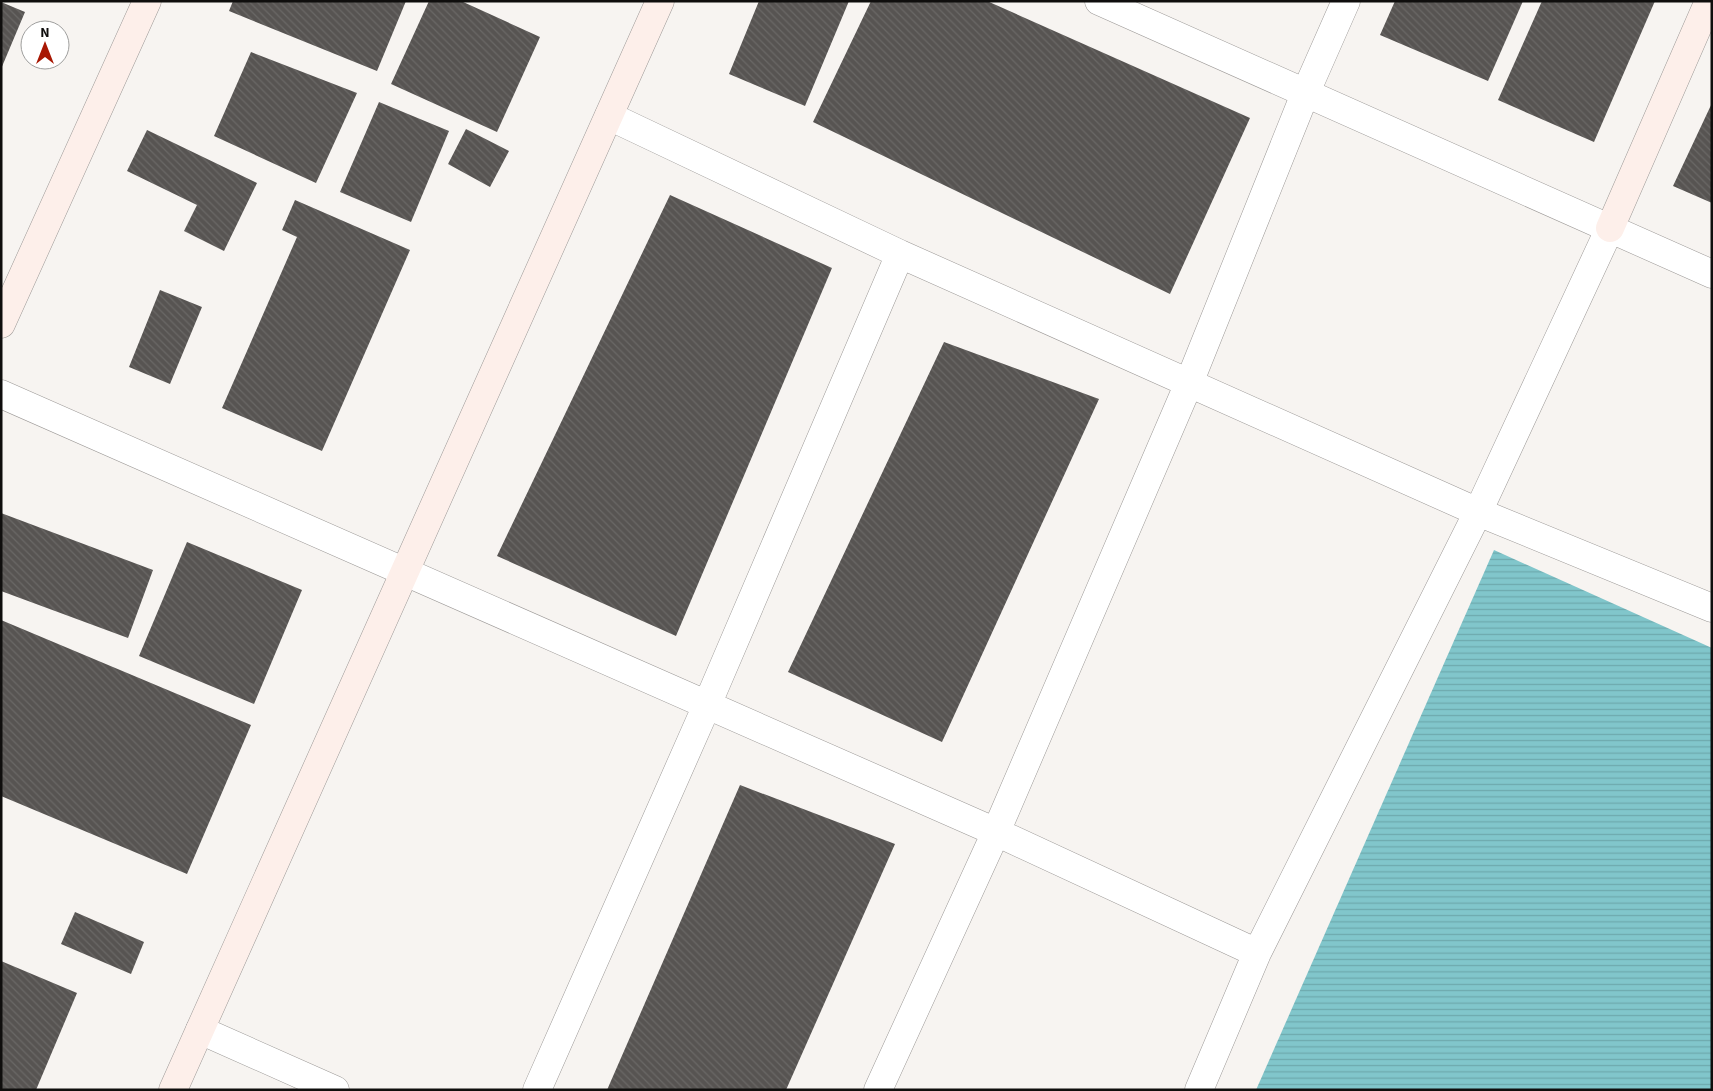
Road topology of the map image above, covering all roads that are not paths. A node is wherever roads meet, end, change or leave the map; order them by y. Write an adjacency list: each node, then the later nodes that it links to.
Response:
1 (147, 1): 11 (street)
2 (660, 1): 7 (street)
3 (1098, 1): 6 (street)
4 (1346, 1): 6 (street)
5 (1709, 1): 8 (street)
6 (1305, 94): 8 (street); 12 (street)
7 (609, 116): 9 (street); 15 (street)
8 (1610, 228): 10 (street); 14 (street)
9 (900, 254): 12 (street); 17 (street)
10 (1712, 274)
11 (1, 324)
12 (1189, 383): 14 (street); 18 (street)
13 (1, 394): 15 (street)
14 (1478, 512): 16 (street); 19 (street)
15 (406, 572): 17 (street); 20 (street)
16 (1712, 608)
17 (707, 705): 18 (street); 23 (street)
18 (996, 832): 19 (street); 24 (street)
19 (1258, 953): 25 (street)
20 (200, 1030): 21 (street); 22 (street)
21 (173, 1090)
22 (335, 1090)
23 (537, 1090)
24 (878, 1090)
25 (1199, 1090)

